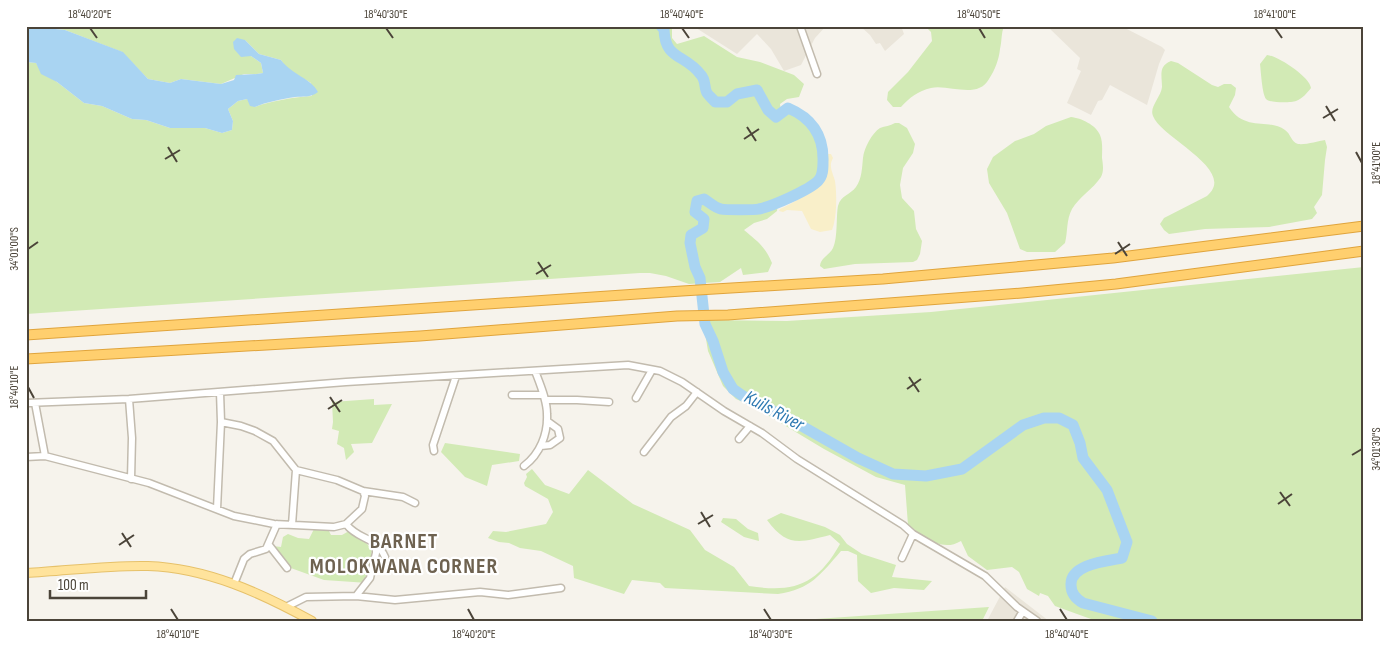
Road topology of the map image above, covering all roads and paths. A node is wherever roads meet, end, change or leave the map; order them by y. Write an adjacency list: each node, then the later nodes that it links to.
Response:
1 (800, 26): 2 (street)
2 (817, 74)
3 (1364, 226): 5 (highway)
4 (1364, 251): 6 (highway)
5 (26, 335)
6 (26, 359)
7 (652, 370): 8 (street); 11 (street); 14 (street)
8 (535, 371): 9 (street); 13 (street)
9 (456, 376): 10 (street); 24 (street)
10 (220, 392): 15 (street); 20 (street)
11 (697, 392): 21 (street); 25 (street)
12 (512, 395): 13 (street)
13 (544, 398): 16 (street); 19 (street)
14 (636, 398)
15 (128, 399): 17 (street); 30 (street)
16 (609, 402)
17 (35, 403): 18 (street); 26 (street)
18 (26, 404)
19 (547, 421): 23 (street); 23 (street)
20 (221, 422): 29 (street); 33 (street)
21 (750, 426): 22 (street); 37 (street)
22 (739, 439)
23 (541, 446): 28 (street)
24 (434, 451)
25 (644, 452)
26 (45, 456): 27 (street); 30 (street)
27 (26, 457)
28 (524, 466)
29 (296, 470): 31 (street); 36 (street)
30 (131, 479): 33 (street)
31 (364, 491): 32 (street); 35 (street)
32 (415, 503)
33 (217, 510): 34 (street)
34 (277, 524): 36 (street); 38 (street)
35 (346, 524): 36 (street); 39 (street)
36 (292, 525)
37 (914, 534): 41 (street); 48 (street)
38 (269, 544): 42 (street); 44 (street)
39 (376, 544): 40 (street); 46 (street)
40 (385, 557)
41 (902, 558)
42 (287, 568)
43 (26, 573): 44 (main road)
44 (234, 584): 47 (main road)
45 (561, 588): 46 (street)
46 (356, 596): 47 (street)
47 (286, 607): 49 (main road)
48 (1023, 611): 50 (street); 51 (street)
49 (312, 621)
50 (1017, 621)
51 (1037, 621)

